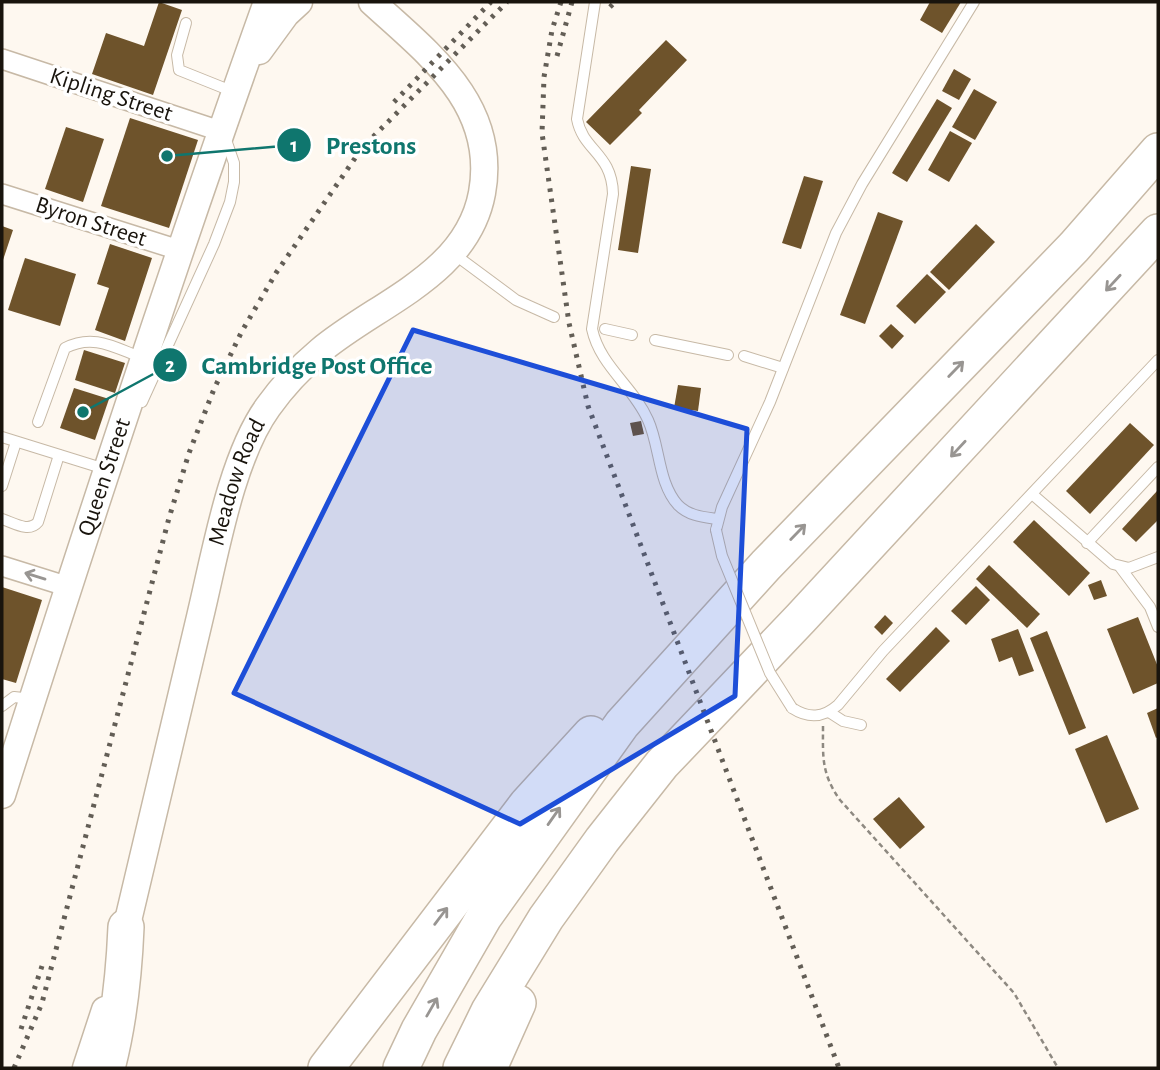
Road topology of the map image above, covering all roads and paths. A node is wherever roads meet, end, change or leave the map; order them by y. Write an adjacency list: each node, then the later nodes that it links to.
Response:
1 (254, 2): 11 (main road)
2 (267, 2): 11 (main road, Queen Street)
3 (279, 2): 11 (main road, Queen Street)
4 (299, 2): 11 (main road)
5 (358, 2): 8 (main road, Meadow Road)
6 (595, 2): 36 (lane)
7 (974, 2): 26 (lane)
8 (379, 9): 17 (main road, Meadow Road)
9 (186, 23): 11 (lane)
10 (2, 59): 12 (street, Kipling Street)
11 (236, 87): 12 (main road, Queen Street)
12 (220, 131): 16 (main road, Queen Street); 32 (lane)
13 (1158, 151): 39 (highway, one-way to 13)
14 (2, 194): 16 (street, Byron Street)
15 (1158, 232): 43 (highway, one-way to 43)
16 (179, 250): 24 (main road, Queen Street)
17 (453, 253): 18 (lane); 50 (main road, Meadow Road)
18 (554, 317)
19 (604, 329): 20 (lane)
20 (632, 335)
21 (655, 341): 22 (lane)
22 (728, 355)
23 (744, 356): 26 (lane)
24 (143, 358): 27 (lane); 32 (main road, Queen Street)
25 (1158, 360): 34 (lane)
26 (783, 368): 36 (lane)
27 (38, 422)
28 (2, 437): 29 (lane)
29 (16, 442): 30 (lane); 33 (lane)
30 (59, 455): 32 (lane); 35 (lane)
31 (1158, 467): 37 (lane)
32 (106, 470): 42 (main road, Queen Street)
33 (2, 486)
34 (1032, 494): 37 (lane); 47 (lane)
35 (2, 519)
36 (718, 519): 47 (lane, bridge)
37 (1087, 543): 41 (lane)
38 (1158, 556): 41 (lane)
39 (766, 565): 53 (highway, one-way to 39); 54 (highway, one-way to 39)
40 (2, 566): 42 (street, one-way to 40)
41 (1120, 567): 44 (lane)
42 (69, 587): 45 (main road, Queen Street)
43 (801, 618): 55 (highway); 56 (highway)
44 (1158, 627)
45 (23, 701): 46 (lane); 49 (main road, Queen Street)
46 (2, 706)
47 (826, 714): 48 (lane); 57 (path)
48 (860, 725)
49 (2, 795)
50 (126, 927): 51 (main road, Meadow Road); 52 (highway)
51 (86, 1068)
52 (107, 1068)
53 (326, 1068)
54 (401, 1068)
55 (461, 1068)
56 (489, 1068)
57 (1058, 1068)

